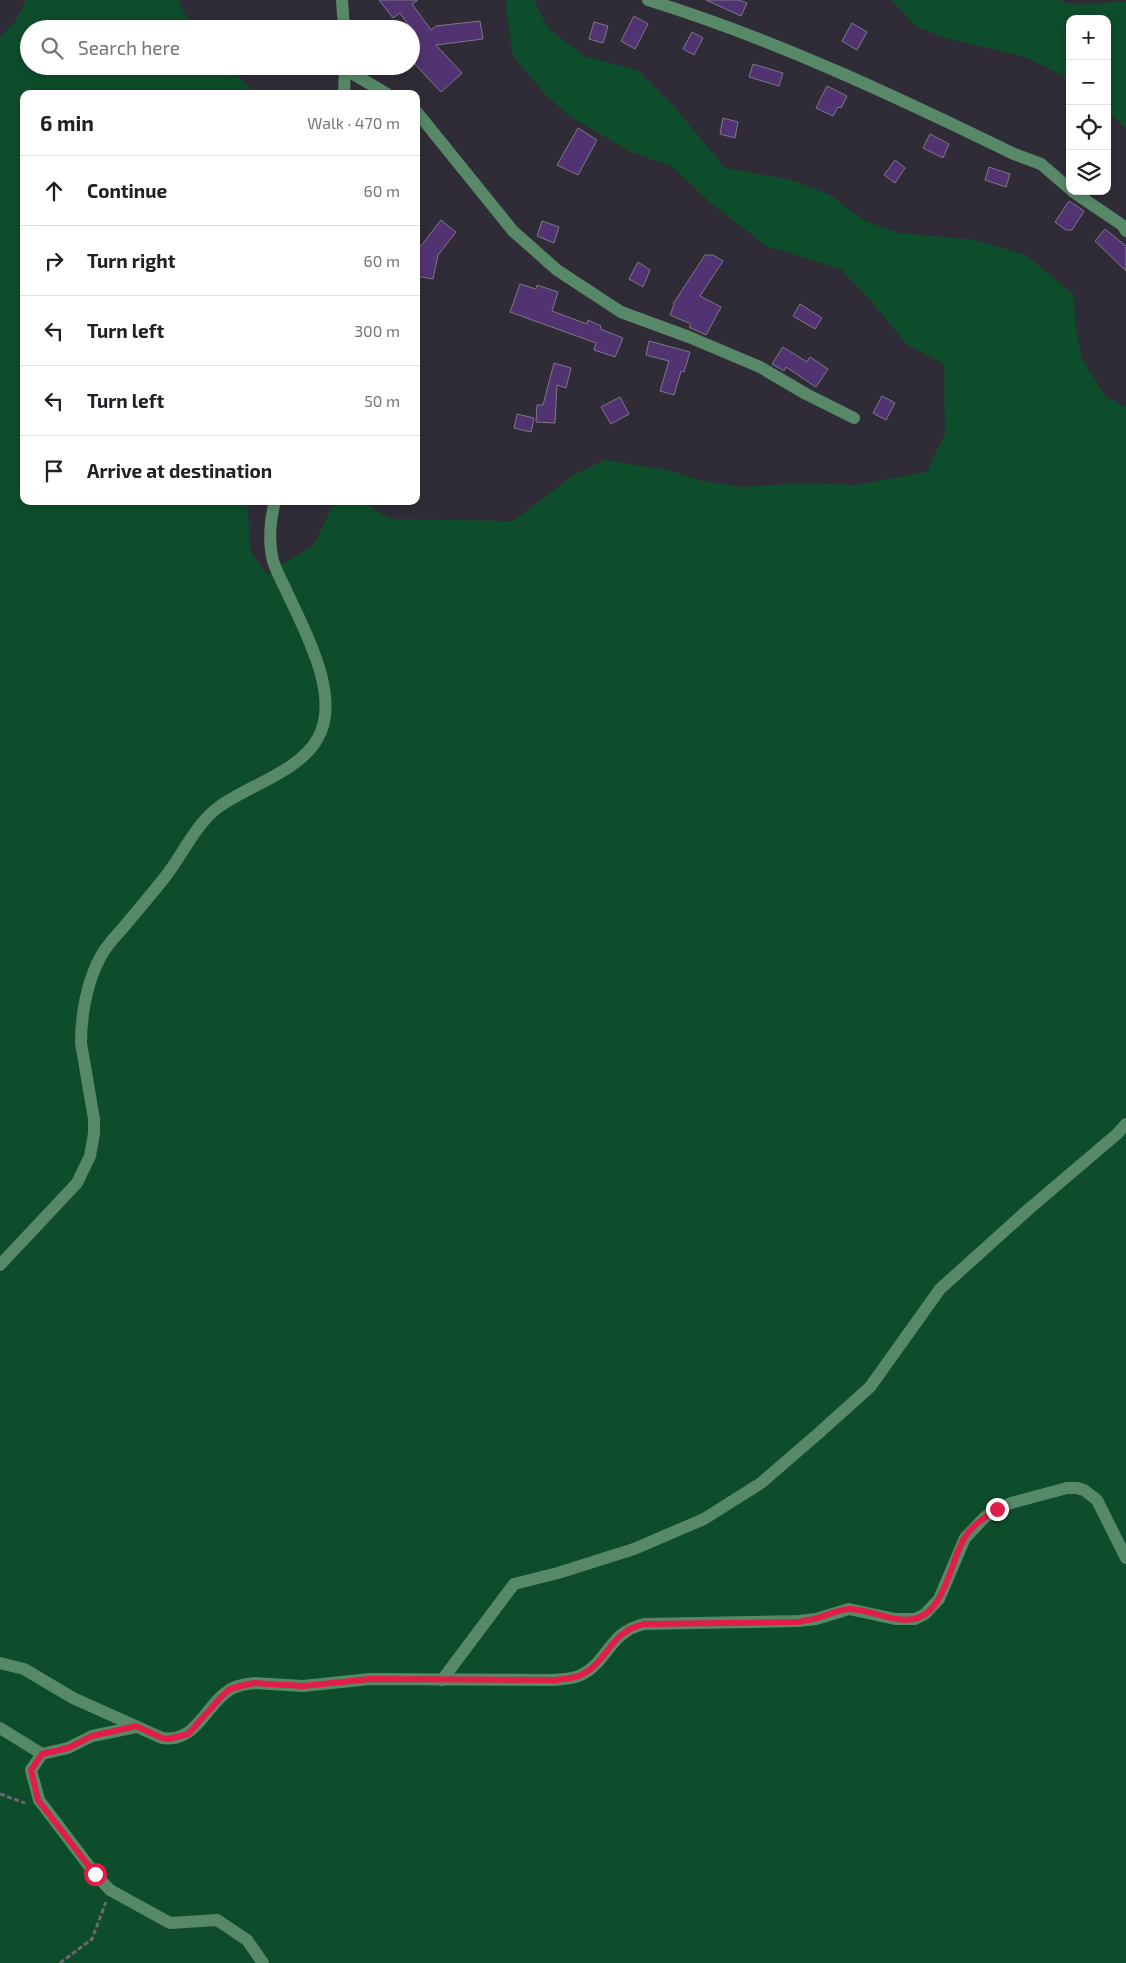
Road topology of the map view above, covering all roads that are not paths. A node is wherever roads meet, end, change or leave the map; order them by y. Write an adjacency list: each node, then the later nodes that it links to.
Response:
1 (342, 0): 3 (street)
2 (648, 0): 9 (street)
3 (343, 20)
4 (345, 75): 6 (street)
5 (356, 75): 7 (street)
6 (344, 90)
7 (381, 90)
8 (420, 116): 12 (street)
9 (1066, 186)
10 (1078, 195): 11 (street)
11 (1126, 231)
12 (854, 418)
13 (274, 505): 15 (street)
14 (1126, 1124): 18 (street)
15 (0, 1265)
16 (1126, 1558): 18 (street)
17 (0, 1663): 19 (street)
18 (442, 1680): 19 (street)
19 (136, 1726): 21 (street)
20 (0, 1728): 21 (street)
21 (42, 1754): 22 (street)
22 (263, 1963)

